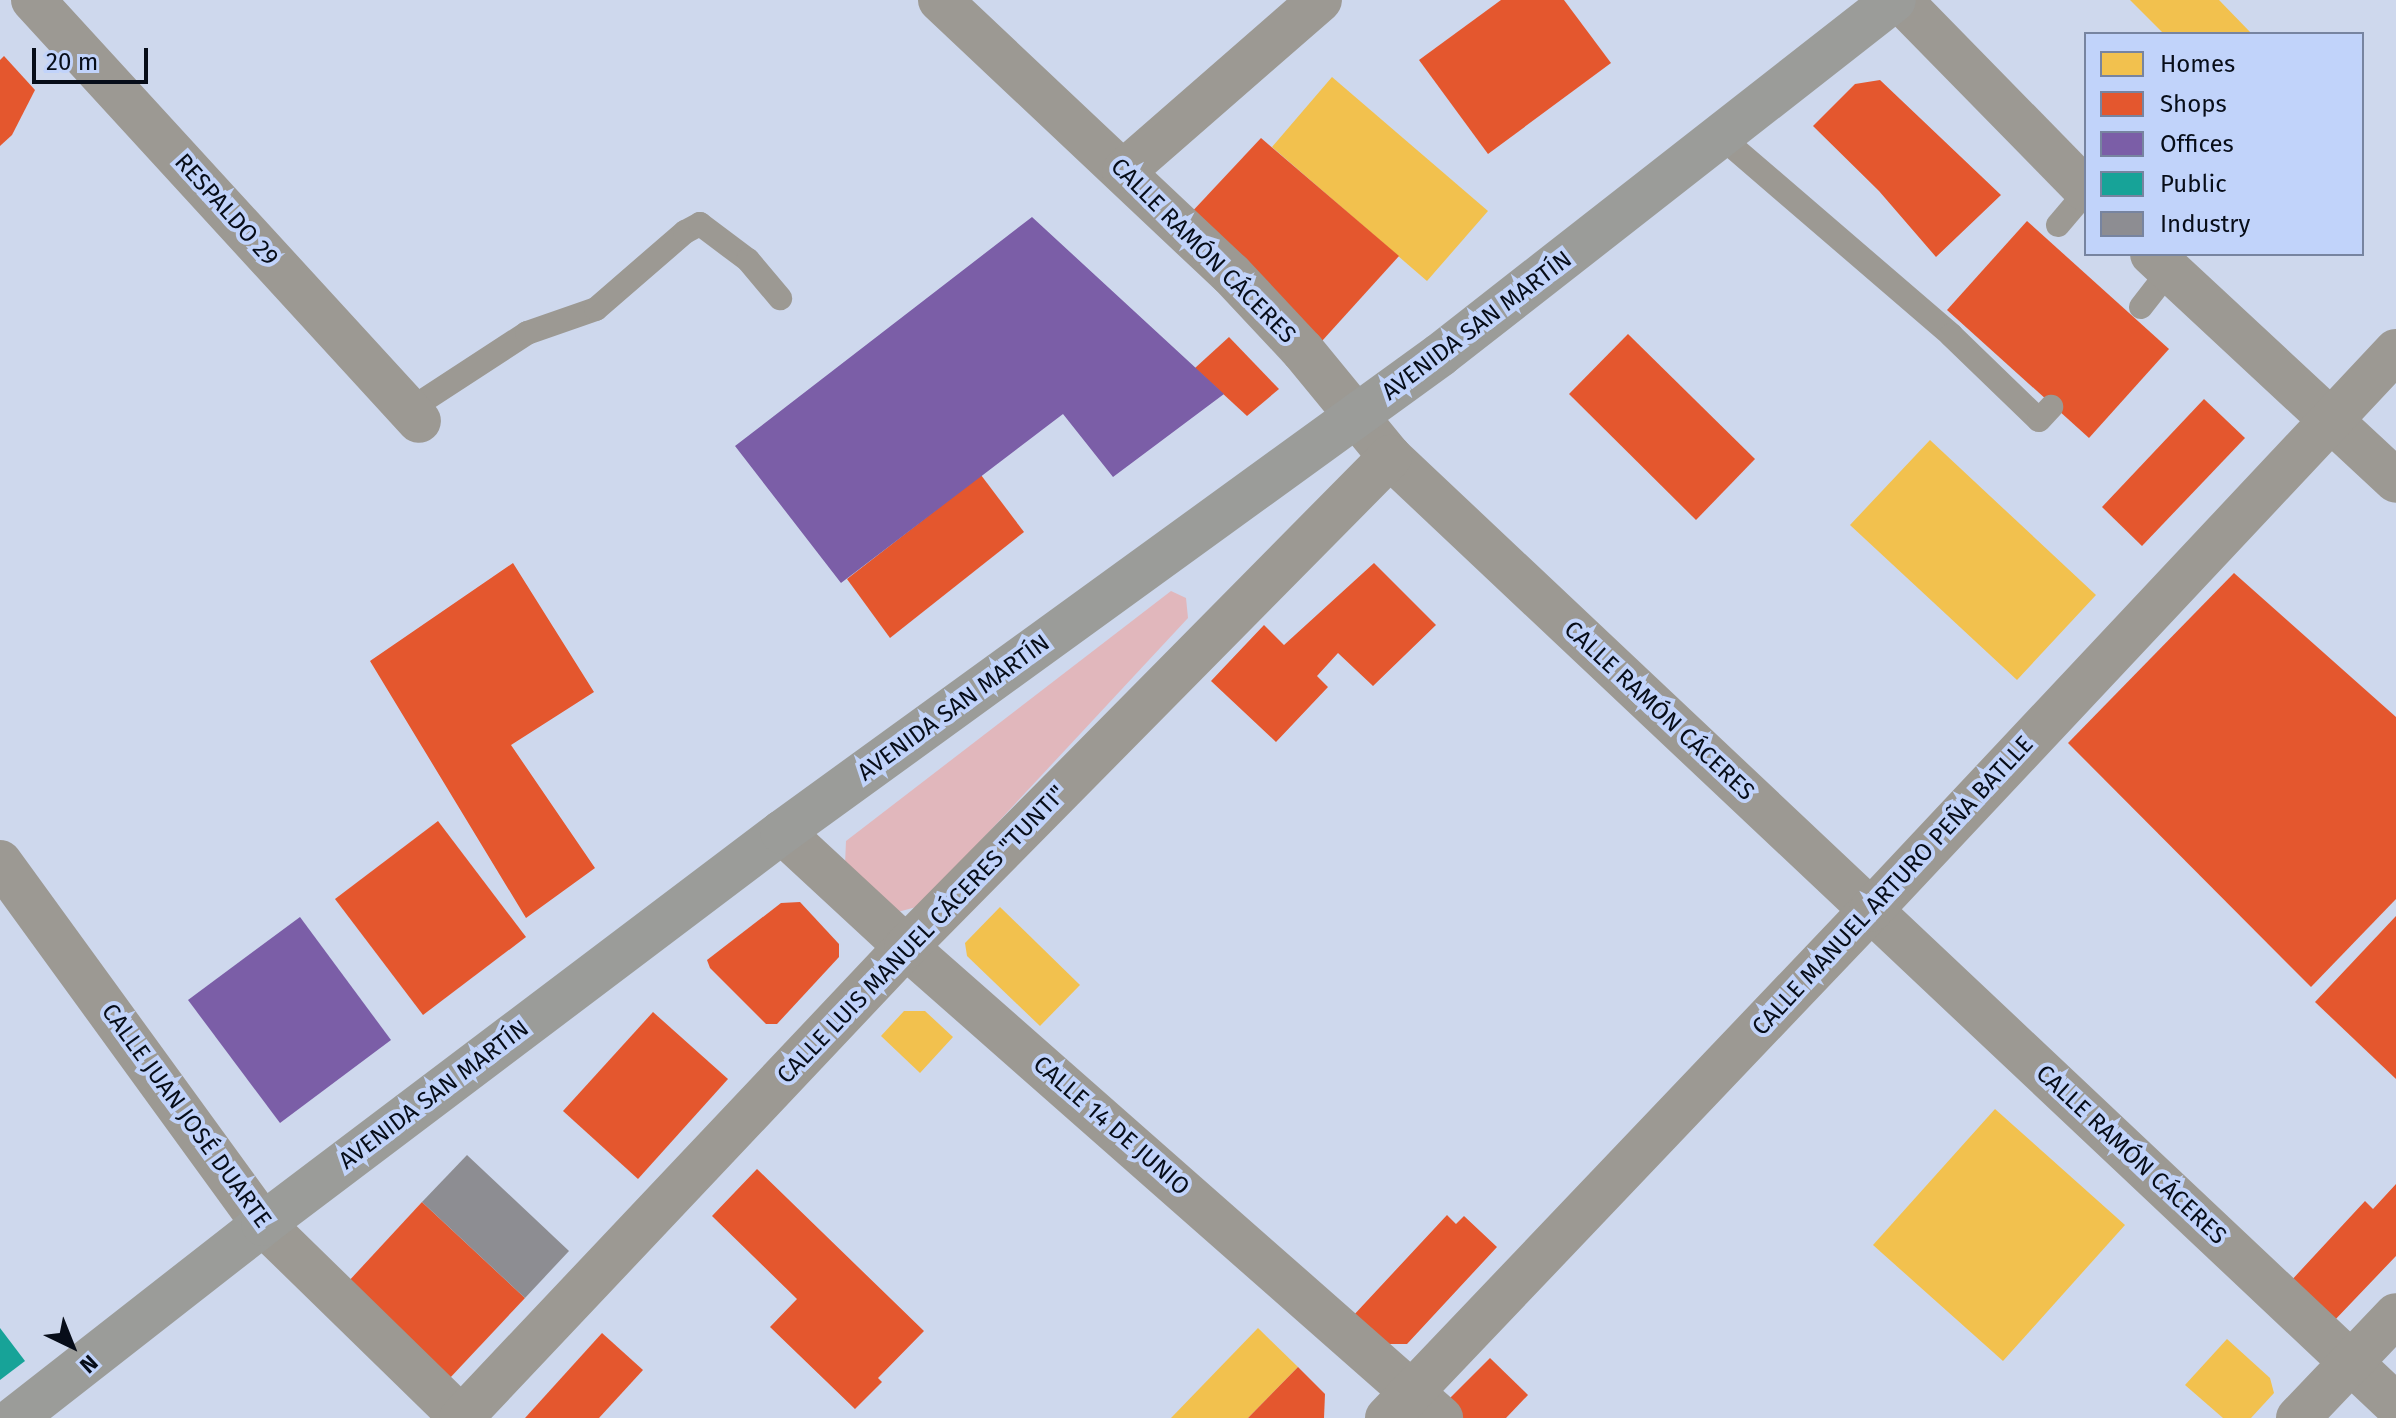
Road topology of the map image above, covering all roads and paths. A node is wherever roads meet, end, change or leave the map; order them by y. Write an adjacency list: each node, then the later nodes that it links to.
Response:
1 (33, 0): 15 (street, RESPALDO 29)
2 (940, 0): 6 (street, CALLE RAMÓN CÁCERES)
3 (1320, 0): 6 (street)
4 (1897, 0): 5 (main road, AVENIDA SAN MARTÍN); 7 (street)
5 (1720, 136): 14 (lane); 16 (main road, AVENIDA SAN MARTÍN)
6 (1124, 171): 16 (street, CALLE RAMÓN CÁCERES)
7 (2084, 189)
8 (2084, 193): 9 (lane)
9 (2058, 225)
10 (2160, 262): 12 (lane); 17 (street)
11 (780, 298): 15 (lane)
12 (2141, 307)
13 (2396, 351): 17 (street, CALLE MANUEL ARTURO PEÑA BATLLE)
14 (2051, 407)
15 (414, 415)
16 (1356, 418): 18 (street, CALLE RAMÓN CÁCERES); 20 (main road, AVENIDA SAN MARTÍN)
17 (2332, 418): 19 (street); 22 (street, CALLE MANUEL ARTURO PEÑA BATLLE)
18 (1390, 457): 22 (street, CALLE RAMÓN CÁCERES); 23 (street, CALLE LUIS MANUEL CÁCERES "TUNTI")
19 (2396, 481)
20 (782, 832): 23 (street, CALLE 14 DE JUNIO); 24 (main road, AVENIDA SAN MARTÍN)
21 (0, 862): 24 (street, CALLE JUAN JOSÉ DUARTE)
22 (1871, 910): 26 (street, CALLE RAMÓN CÁCERES); 28 (street, CALLE MANUEL ARTURO PEÑA BATLLE)
23 (906, 947): 28 (street, CALLE 14 DE JUNIO); 30 (street, CALLE LUIS MANUEL CÁCERES "TUNTI")
24 (263, 1224): 29 (main road, AVENIDA SAN MARTÍN); 30 (street, CALLE JUAN JOSÉ DUARTE)
25 (2396, 1315): 26 (street)
26 (2351, 1363): 27 (street, CALLE RAMÓN CÁCERES); 31 (street)
27 (2396, 1405)
28 (1414, 1409)
29 (15, 1418)
30 (462, 1418)
31 (2298, 1418)

